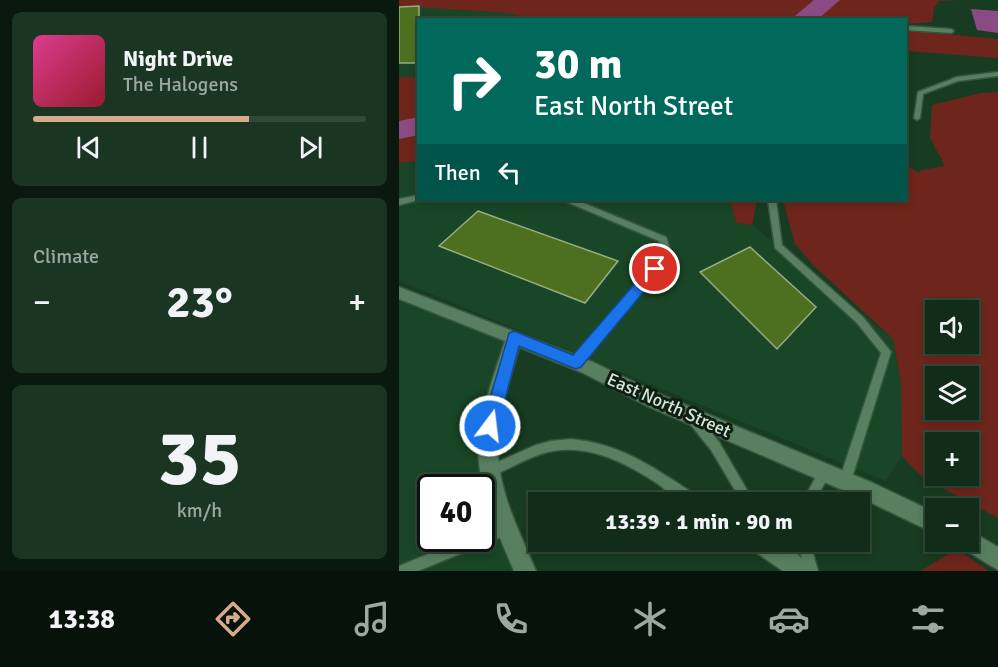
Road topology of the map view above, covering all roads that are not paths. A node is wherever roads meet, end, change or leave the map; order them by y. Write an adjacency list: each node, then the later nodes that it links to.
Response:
1 (907, 28): 2 (lane)
2 (951, 31)
3 (998, 74): 4 (lane)
4 (917, 118)
5 (417, 198): 8 (lane)
6 (572, 201): 11 (lane)
7 (772, 201): 15 (lane)
8 (399, 202)
9 (399, 293): 10 (street, East North Street)
10 (514, 337): 11 (street, East North Street); 13 (street)
11 (576, 362): 12 (street, East North Street)
12 (691, 416): 14 (street, East North Street); 17 (lane)
13 (490, 471): 16 (lane); 20 (street)
14 (825, 472): 15 (street, East North Street); 18 (lane)
15 (845, 481): 19 (street, East North Street)
16 (679, 492)
17 (742, 492)
18 (814, 492)
19 (925, 519)
20 (507, 529): 26 (lane); 27 (street)
21 (979, 547): 25 (street)
22 (766, 552): 28 (lane)
23 (787, 552): 29 (lane)
24 (806, 552): 30 (lane)
25 (998, 559)
26 (402, 571)
27 (525, 571)
28 (794, 571)
29 (803, 571)
30 (811, 571)

